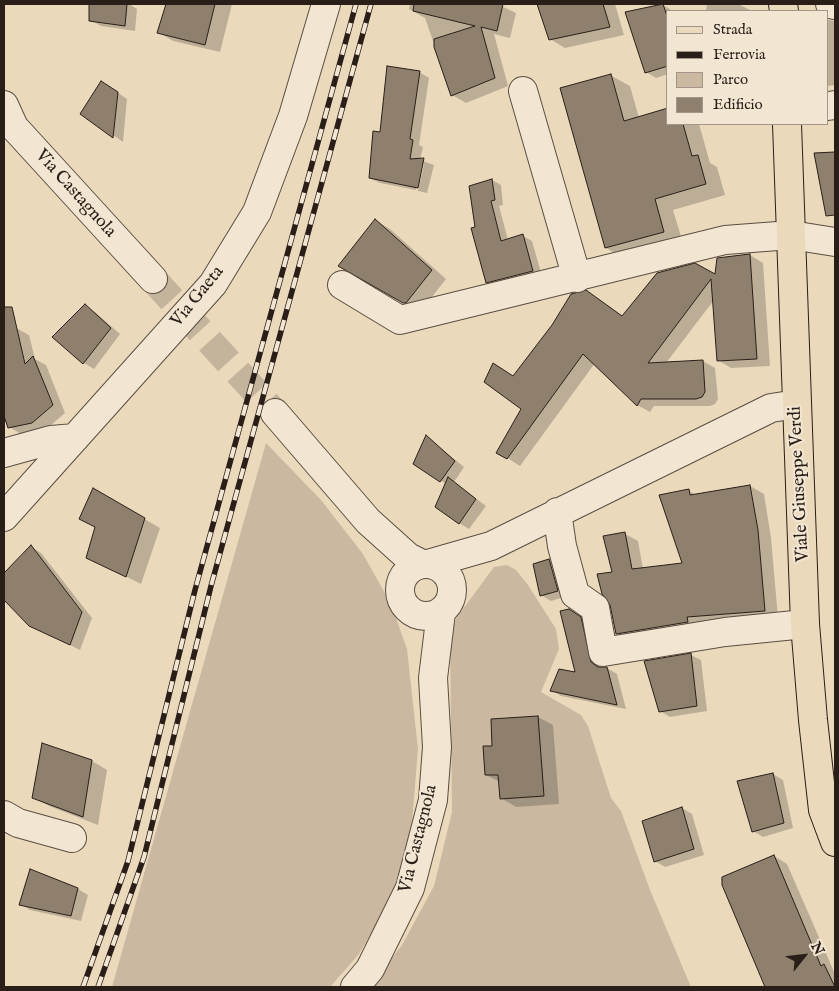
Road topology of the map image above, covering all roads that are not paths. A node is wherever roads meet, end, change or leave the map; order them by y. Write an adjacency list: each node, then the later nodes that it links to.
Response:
1 (326, 4): 14 (street, Via Gaeta)
2 (830, 4): 3 (street)
3 (835, 5)
4 (523, 91): 9 (street)
5 (4, 105): 10 (street, Via Castagnola)
6 (787, 125): 7 (main road, Viale Giuseppe Verdi)
7 (791, 235): 8 (street); 9 (street); 12 (main road, Viale Giuseppe Verdi)
8 (835, 242)
9 (577, 278): 11 (street)
10 (153, 279)
11 (342, 285)
12 (797, 404): 16 (street); 23 (main road, Viale Giuseppe Verdi)
13 (275, 413): 18 (street)
14 (74, 438): 15 (street); 17 (street, Via Gaeta)
15 (4, 453)
16 (557, 512): 19 (street); 23 (street)
17 (4, 517)
18 (368, 521): 20 (street); 21 (street)
19 (491, 546): 20 (street); 22 (street)
20 (425, 564): 21 (street); 22 (street)
21 (405, 599): 22 (street); 24 (street)
22 (446, 606): 24 (street)
23 (806, 624): 27 (main road, Viale Giuseppe Verdi)
24 (434, 678): 28 (street, Via Castagnola)
25 (4, 816): 26 (street)
26 (72, 838)
27 (835, 842)
28 (356, 987)

